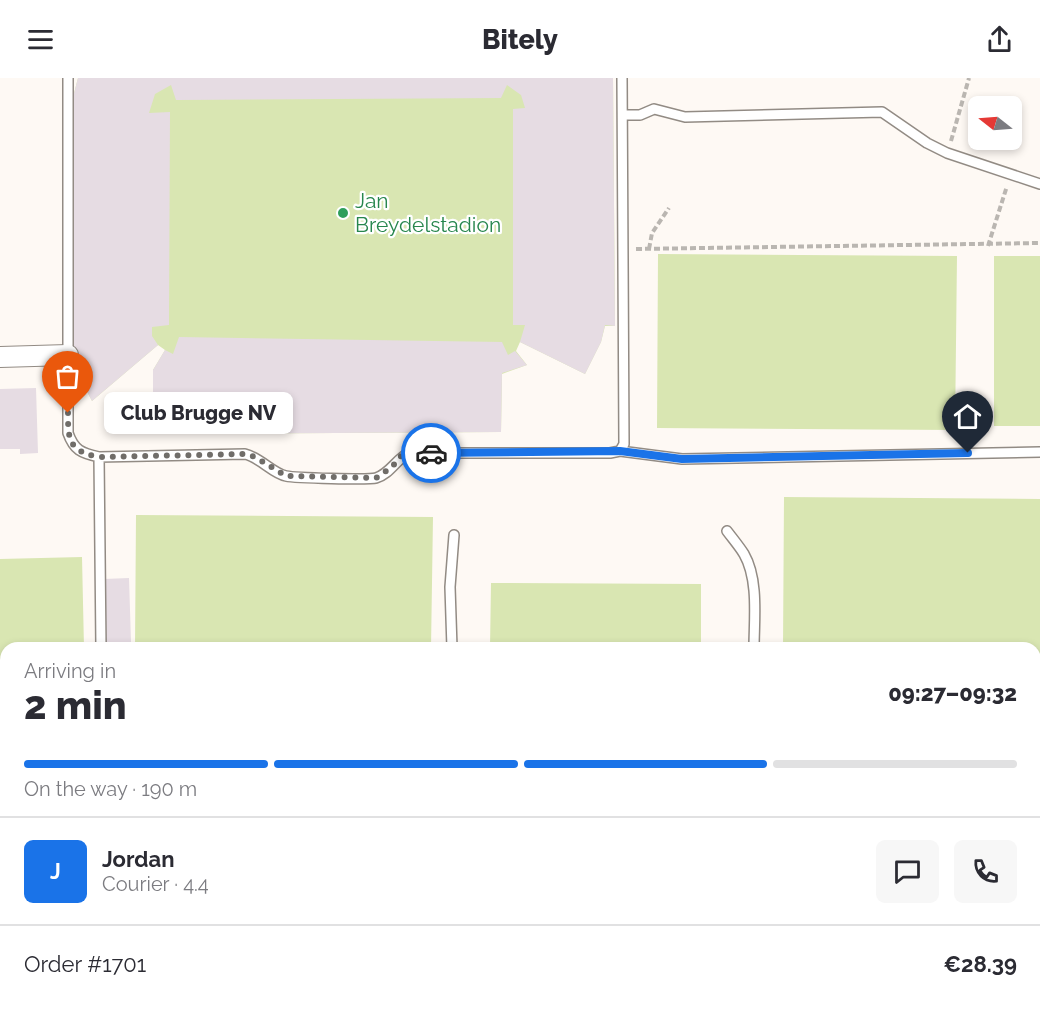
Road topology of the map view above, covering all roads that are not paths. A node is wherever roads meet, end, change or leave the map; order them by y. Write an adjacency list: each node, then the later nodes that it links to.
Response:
1 (68, 78): 5 (lane)
2 (622, 78): 3 (lane)
3 (624, 115): 4 (lane); 7 (lane)
4 (1040, 183)
5 (68, 355): 6 (street); 9 (lane)
6 (0, 357)
7 (620, 451): 8 (lane); 9 (lane)
8 (1040, 452)
9 (99, 457): 12 (lane)
10 (727, 531): 14 (lane)
11 (454, 535): 13 (lane)
12 (101, 642)
13 (452, 642)
14 (754, 642)

